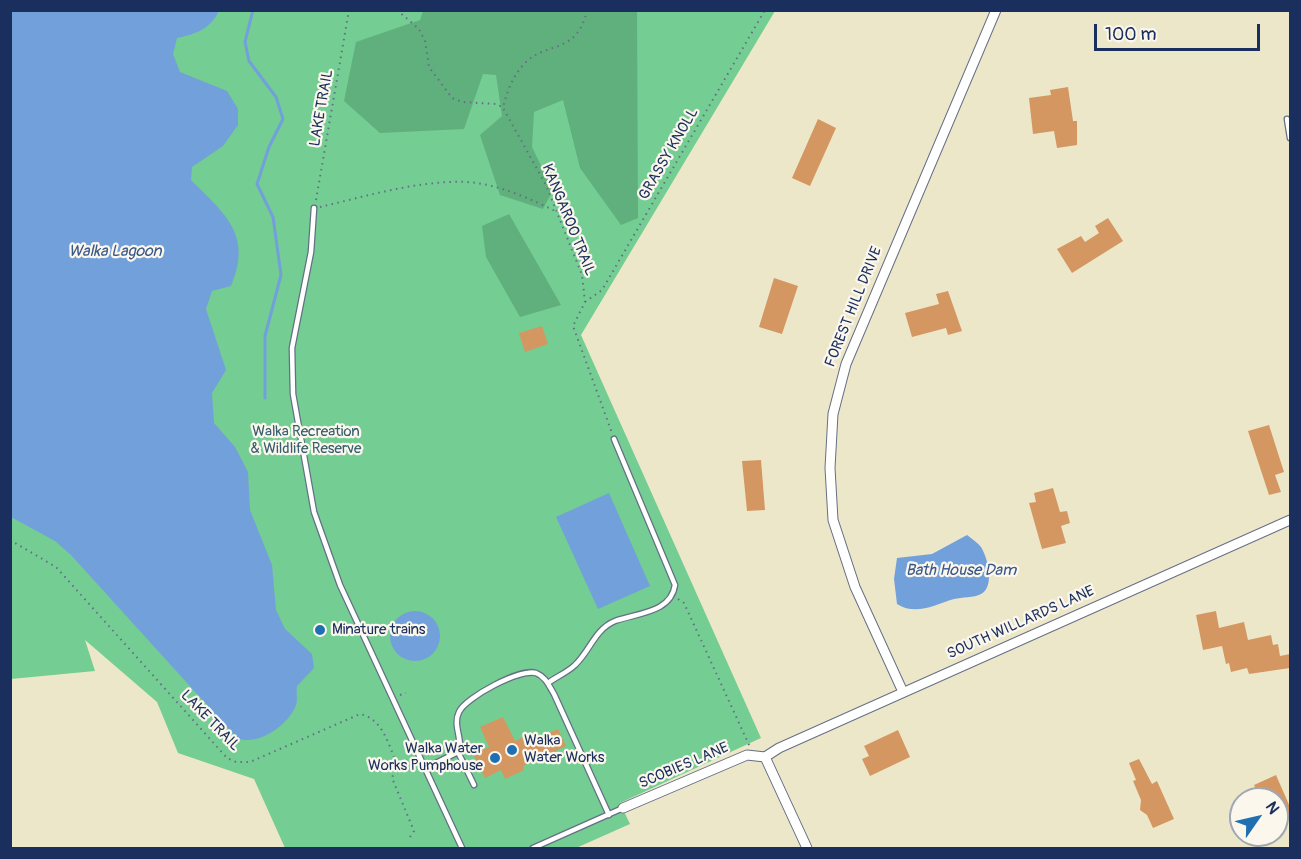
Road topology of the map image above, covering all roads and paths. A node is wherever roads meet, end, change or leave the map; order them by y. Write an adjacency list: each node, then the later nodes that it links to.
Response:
1 (349, 10): 9 (path, LAKE TRAIL)
2 (397, 10): 6 (path)
3 (587, 10): 6 (path)
4 (765, 10): 11 (path, GRASSY KNOLL)
5 (996, 10): 17 (street, FOREST HILL DRIVE)
6 (503, 108): 10 (path, KANGAROO TRAIL)
7 (1287, 119): 8 (lane)
8 (1290, 138)
9 (314, 208): 10 (path); 20 (lane)
10 (555, 211): 11 (path, KANGAROO TRAIL)
11 (585, 302): 12 (path, KANGAROO TRAIL)
12 (614, 439): 15 (lane)
13 (1290, 520): 17 (street, SOUTH WILLARDS LANE)
14 (10, 540): 22 (path, LAKE TRAIL)
15 (674, 595): 16 (lane); 19 (path)
16 (548, 683): 18 (lane); 26 (lane)
17 (903, 692): 21 (street, SOUTH WILLARDS LANE)
18 (458, 752): 23 (lane); 24 (lane)
19 (754, 755): 21 (street, SCOBIES LANE); 25 (street, SCOBIES LANE)
20 (418, 756): 22 (path); 23 (lane)
21 (765, 757): 30 (street)
22 (397, 764): 27 (path)
23 (424, 769): 28 (lane)
24 (474, 785)
25 (623, 808): 26 (lane)
26 (609, 815): 29 (lane)
27 (408, 840)
28 (462, 849)
29 (533, 849)
30 (807, 849)

